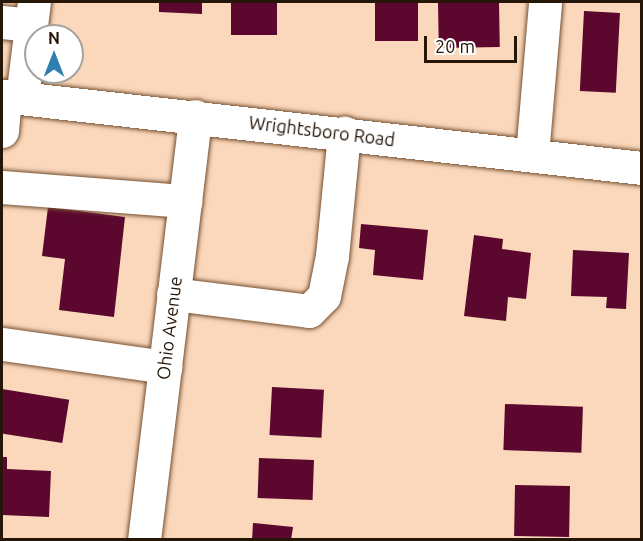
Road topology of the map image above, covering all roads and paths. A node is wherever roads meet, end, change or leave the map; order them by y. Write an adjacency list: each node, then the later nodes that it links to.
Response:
1 (544, 2): 7 (main road)
2 (22, 16): 3 (main road)
3 (10, 97): 4 (main road, Wrightsboro Road); 5 (main road)
4 (195, 116): 6 (main road, Wrightsboro Road); 10 (main road, Ohio Avenue)
5 (2, 131)
6 (344, 133): 7 (main road, Wrightsboro Road); 11 (main road)
7 (532, 155): 8 (main road, Wrightsboro Road)
8 (642, 168)
9 (2, 187): 10 (main road)
10 (185, 201): 11 (main road, Ohio Avenue)
11 (173, 294): 13 (main road, Ohio Avenue)
12 (2, 344): 13 (main road)
13 (165, 367): 14 (main road, Ohio Avenue)
14 (144, 540)

